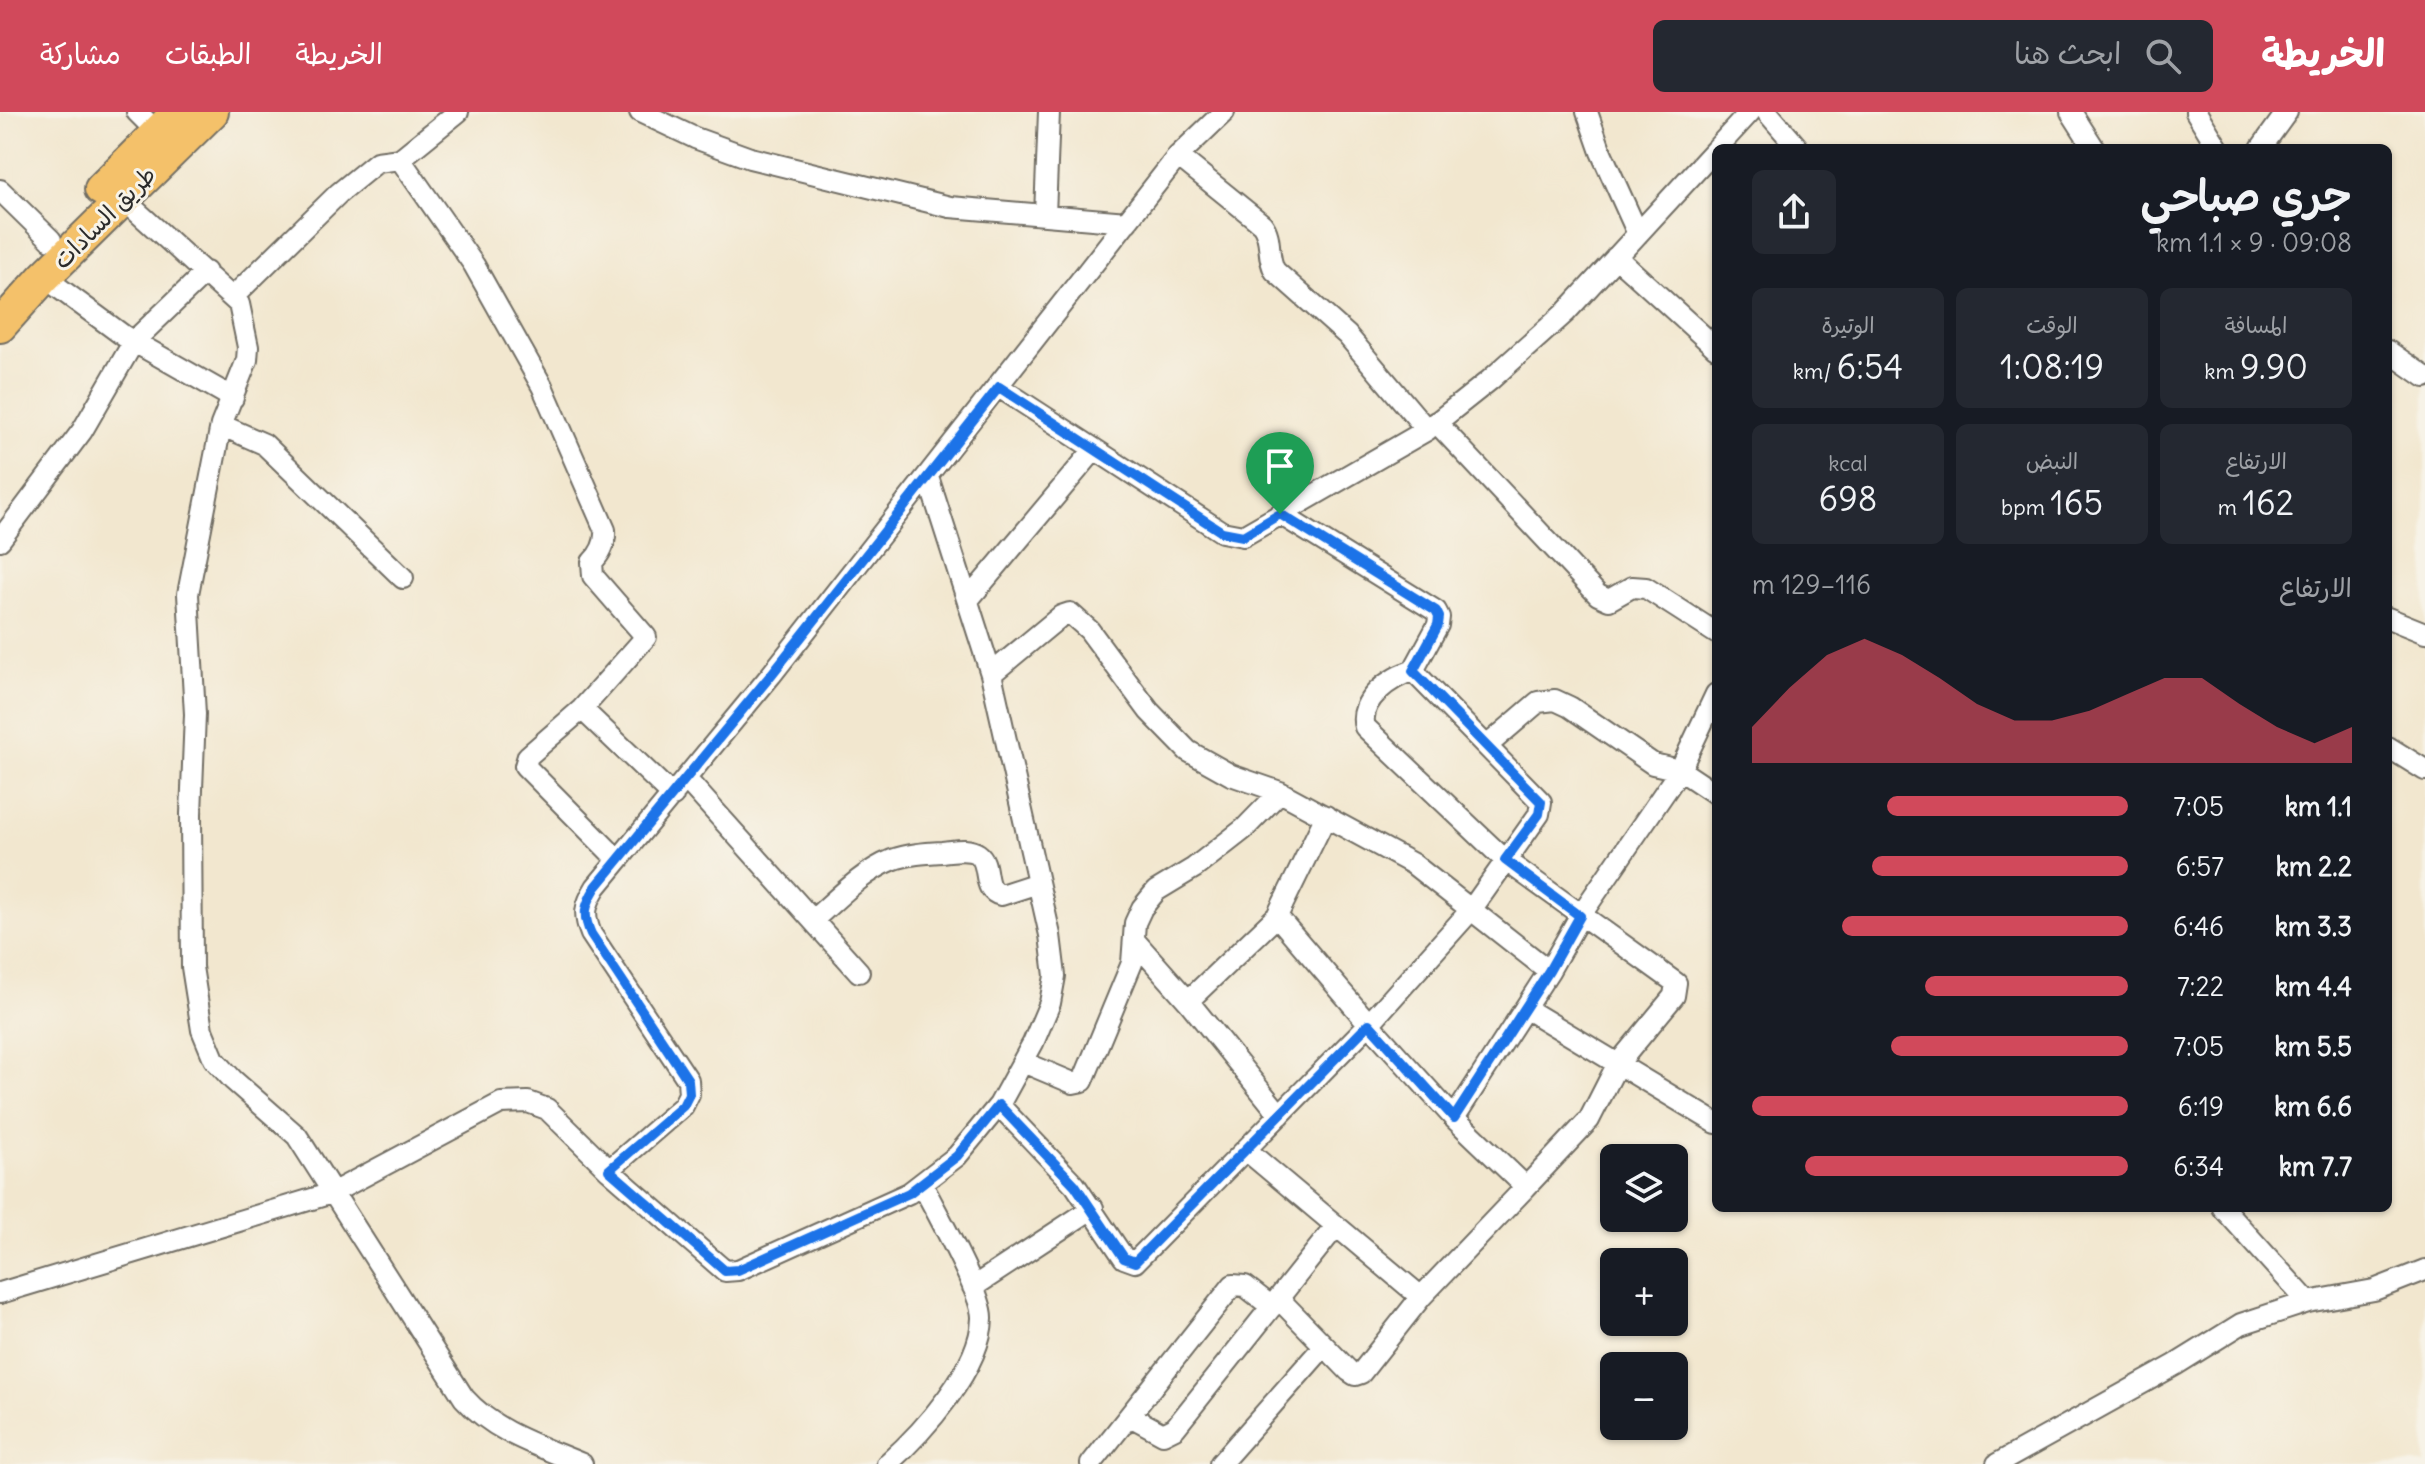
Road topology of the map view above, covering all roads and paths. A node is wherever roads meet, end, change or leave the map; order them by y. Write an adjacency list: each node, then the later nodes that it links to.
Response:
1 (212, 112): 22 (main road, طريق السادات)
2 (458, 112): 20 (street)
3 (640, 112): 23 (street)
4 (1049, 112): 23 (street)
5 (1224, 112): 19 (street)
6 (1587, 112): 25 (street)
7 (1750, 112): 13 (street)
8 (1767, 112): 14 (street)
9 (2071, 112): 15 (street)
10 (2196, 112): 16 (street)
11 (2287, 112): 17 (street)
12 (158, 119): 26 (main road, طريق السادات)
13 (1720, 144)
14 (1795, 144)
15 (2091, 144)
16 (2216, 144)
17 (2264, 144)
18 (1712, 152): 25 (street)
19 (1178, 156): 24 (street); 40 (street)
20 (400, 159): 31 (street); 53 (street)
21 (0, 190): 26 (street)
22 (123, 199): 28 (street); 29 (main road, طريق السادات)
23 (1045, 215): 24 (street)
24 (1127, 222): 37 (street)
25 (1638, 234): 27 (street)
26 (51, 240): 30 (main road, طريق السادات)
27 (1616, 257): 34 (street); 40 (street)
28 (206, 272): 31 (street); 33 (street)
29 (44, 277): 32 (main road, طريق السادات); 33 (street)
30 (0, 296)
31 (233, 297): 38 (street)
32 (0, 326)
33 (134, 341): 38 (street); 44 (street)
34 (1712, 344)
35 (2392, 353): 36 (street)
36 (2422, 368)
37 (999, 387): 41 (street); 42 (street)
38 (233, 398): 39 (street)
39 (221, 425): 45 (street); 86 (street)
40 (1432, 426): 43 (street); 48 (street)
41 (1094, 450): 43 (street); 46 (street)
42 (928, 477): 46 (street); 58 (street)
43 (1280, 514): 50 (street)
44 (0, 540)
45 (403, 578)
46 (968, 600): 51 (street)
47 (2392, 620): 49 (street)
48 (1712, 630)
49 (2425, 633)
50 (1413, 671): 54 (street); 64 (street)
51 (991, 674): 60 (street); 65 (street)
52 (1712, 702): 56 (street)
53 (582, 709): 61 (street); 63 (street)
54 (1488, 745): 56 (street); 64 (street)
55 (2392, 749): 57 (street)
56 (1680, 770): 59 (street); 68 (street)
57 (2425, 770)
58 (686, 779): 61 (street); 69 (street)
59 (1712, 791)
60 (1280, 792): 62 (street); 70 (street)
61 (673, 796): 63 (street)
62 (1326, 816): 66 (street); 67 (street)
63 (618, 860): 83 (street)
64 (1505, 860): 66 (street); 68 (street)
65 (1038, 883): 69 (street); 76 (street)
66 (1471, 910): 71 (street); 75 (street)
67 (1277, 916): 73 (street); 75 (street)
68 (1580, 916): 71 (street); 77 (street)
69 (813, 920): 72 (street)
70 (1134, 940): 73 (street); 76 (street)
71 (1549, 971): 74 (street)
72 (859, 972)
73 (1188, 1001): 79 (street)
74 (1525, 1008): 77 (street); 80 (street)
75 (1369, 1024): 79 (street); 80 (street)
76 (1023, 1062): 78 (street)
77 (1617, 1065): 81 (street); 85 (street)
78 (999, 1105): 84 (street); 87 (street)
79 (1280, 1115): 82 (street)
80 (1454, 1118): 85 (street)
81 (1712, 1121)
82 (1246, 1150): 87 (street); 89 (street)
83 (609, 1170): 84 (street); 86 (street)
84 (922, 1184): 91 (street)
85 (1526, 1187): 93 (street)
86 (332, 1193): 92 (street); 98 (street)
87 (1093, 1208): 91 (street)
88 (2227, 1212): 94 (street)
89 (1336, 1226): 93 (street); 95 (street)
90 (2425, 1270): 94 (street)
91 (973, 1287): 99 (street)
92 (0, 1293)
93 (1421, 1297): 96 (street)
94 (2308, 1302): 102 (street)
95 (1275, 1303): 96 (street); 97 (street); 97 (street)
96 (1324, 1346): 101 (street)
97 (1130, 1416): 100 (street)
98 (582, 1464)
99 (887, 1464)
100 (1091, 1464)
101 (1220, 1464)
102 (1997, 1464)

